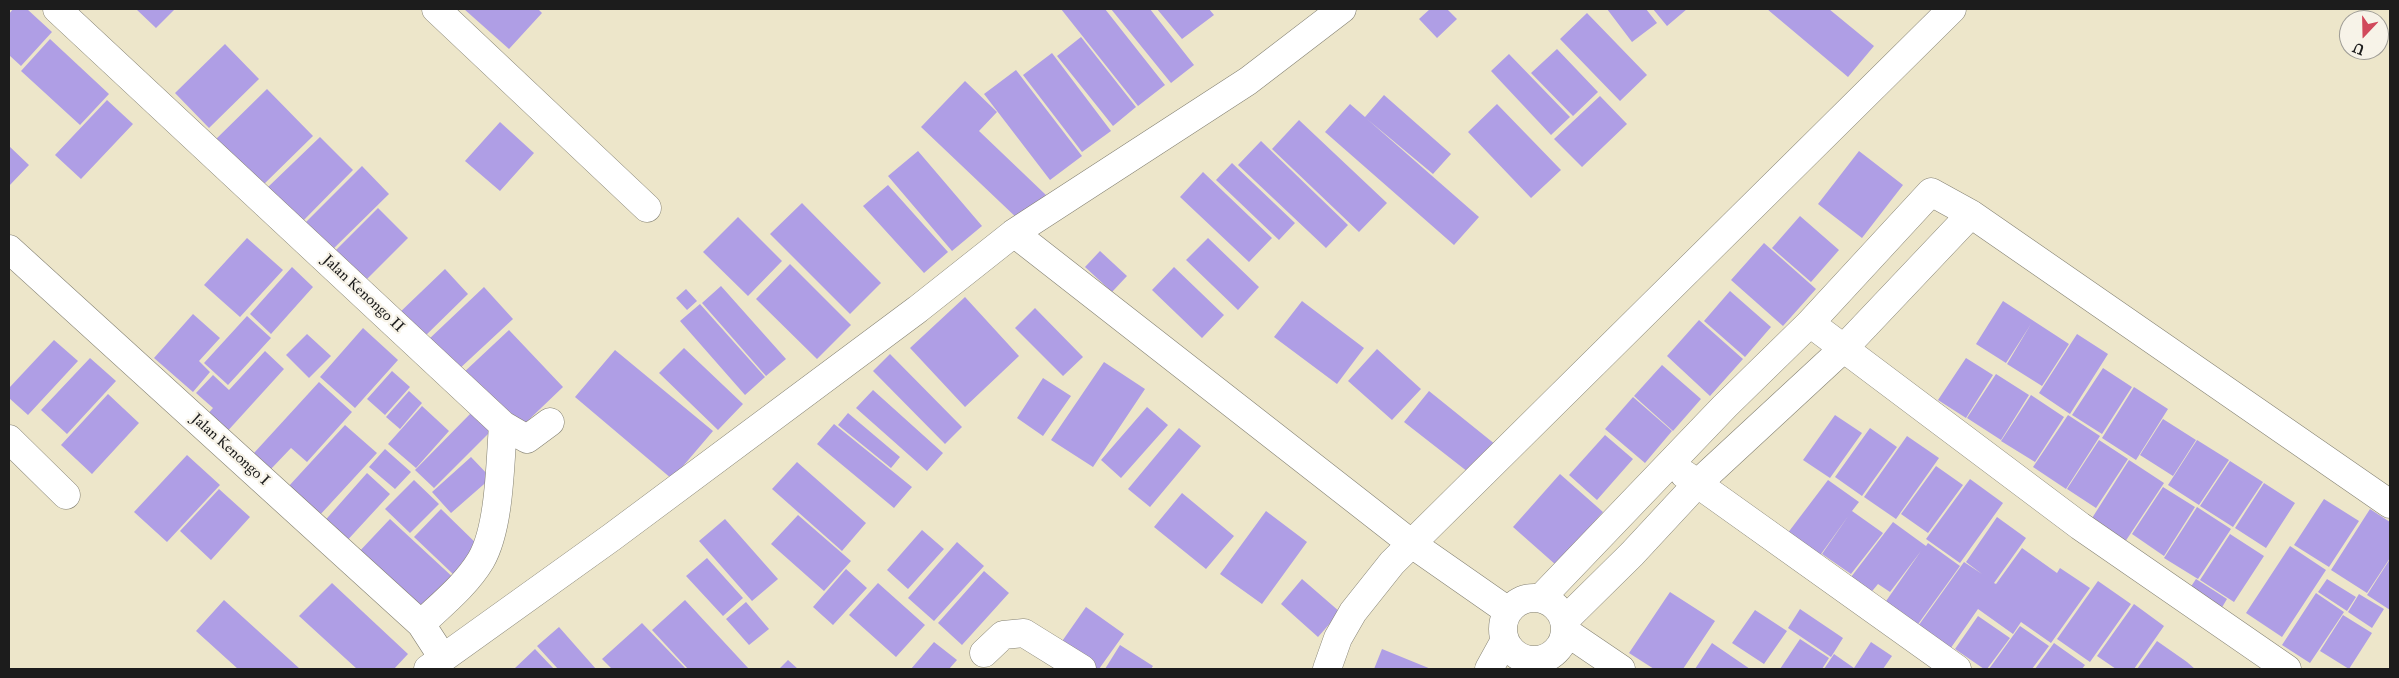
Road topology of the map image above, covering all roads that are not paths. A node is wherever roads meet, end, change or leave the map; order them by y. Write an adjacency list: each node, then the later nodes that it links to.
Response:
1 (57, 9): 13 (street, Jalan Kenongo II)
2 (436, 9): 5 (street)
3 (1342, 9): 7 (street)
4 (1952, 9): 20 (street)
5 (647, 208)
6 (1971, 214): 9 (street); 10 (street); 19 (street)
7 (1014, 233): 20 (street); 27 (street)
8 (9, 249): 23 (street, Jalan Kenongo I)
9 (1810, 323): 10 (street); 11 (street)
10 (1844, 348): 14 (street); 34 (street)
11 (1725, 406): 14 (street); 16 (street)
12 (550, 422): 13 (street, Jalan Kenongo II)
13 (503, 424): 23 (street)
14 (1754, 430): 17 (street)
15 (9, 439): 18 (street)
16 (1670, 463): 17 (street); 21 (street)
17 (1697, 484): 24 (street); 33 (street)
18 (66, 495)
19 (2390, 504)
20 (1412, 544): 22 (street); 30 (street)
21 (1541, 598): 22 (street); 24 (street)
22 (1508, 611): 25 (street)
23 (421, 624): 27 (street, Jalan Kenongo I)
24 (1565, 626): 28 (street); 32 (street)
25 (1505, 640): 28 (street); 31 (street)
26 (984, 653): 29 (street)
27 (436, 664)
28 (1538, 664)
29 (1082, 669)
30 (1327, 669)
31 (1489, 669)
32 (1621, 669)
33 (1957, 669)
34 (2287, 669)

